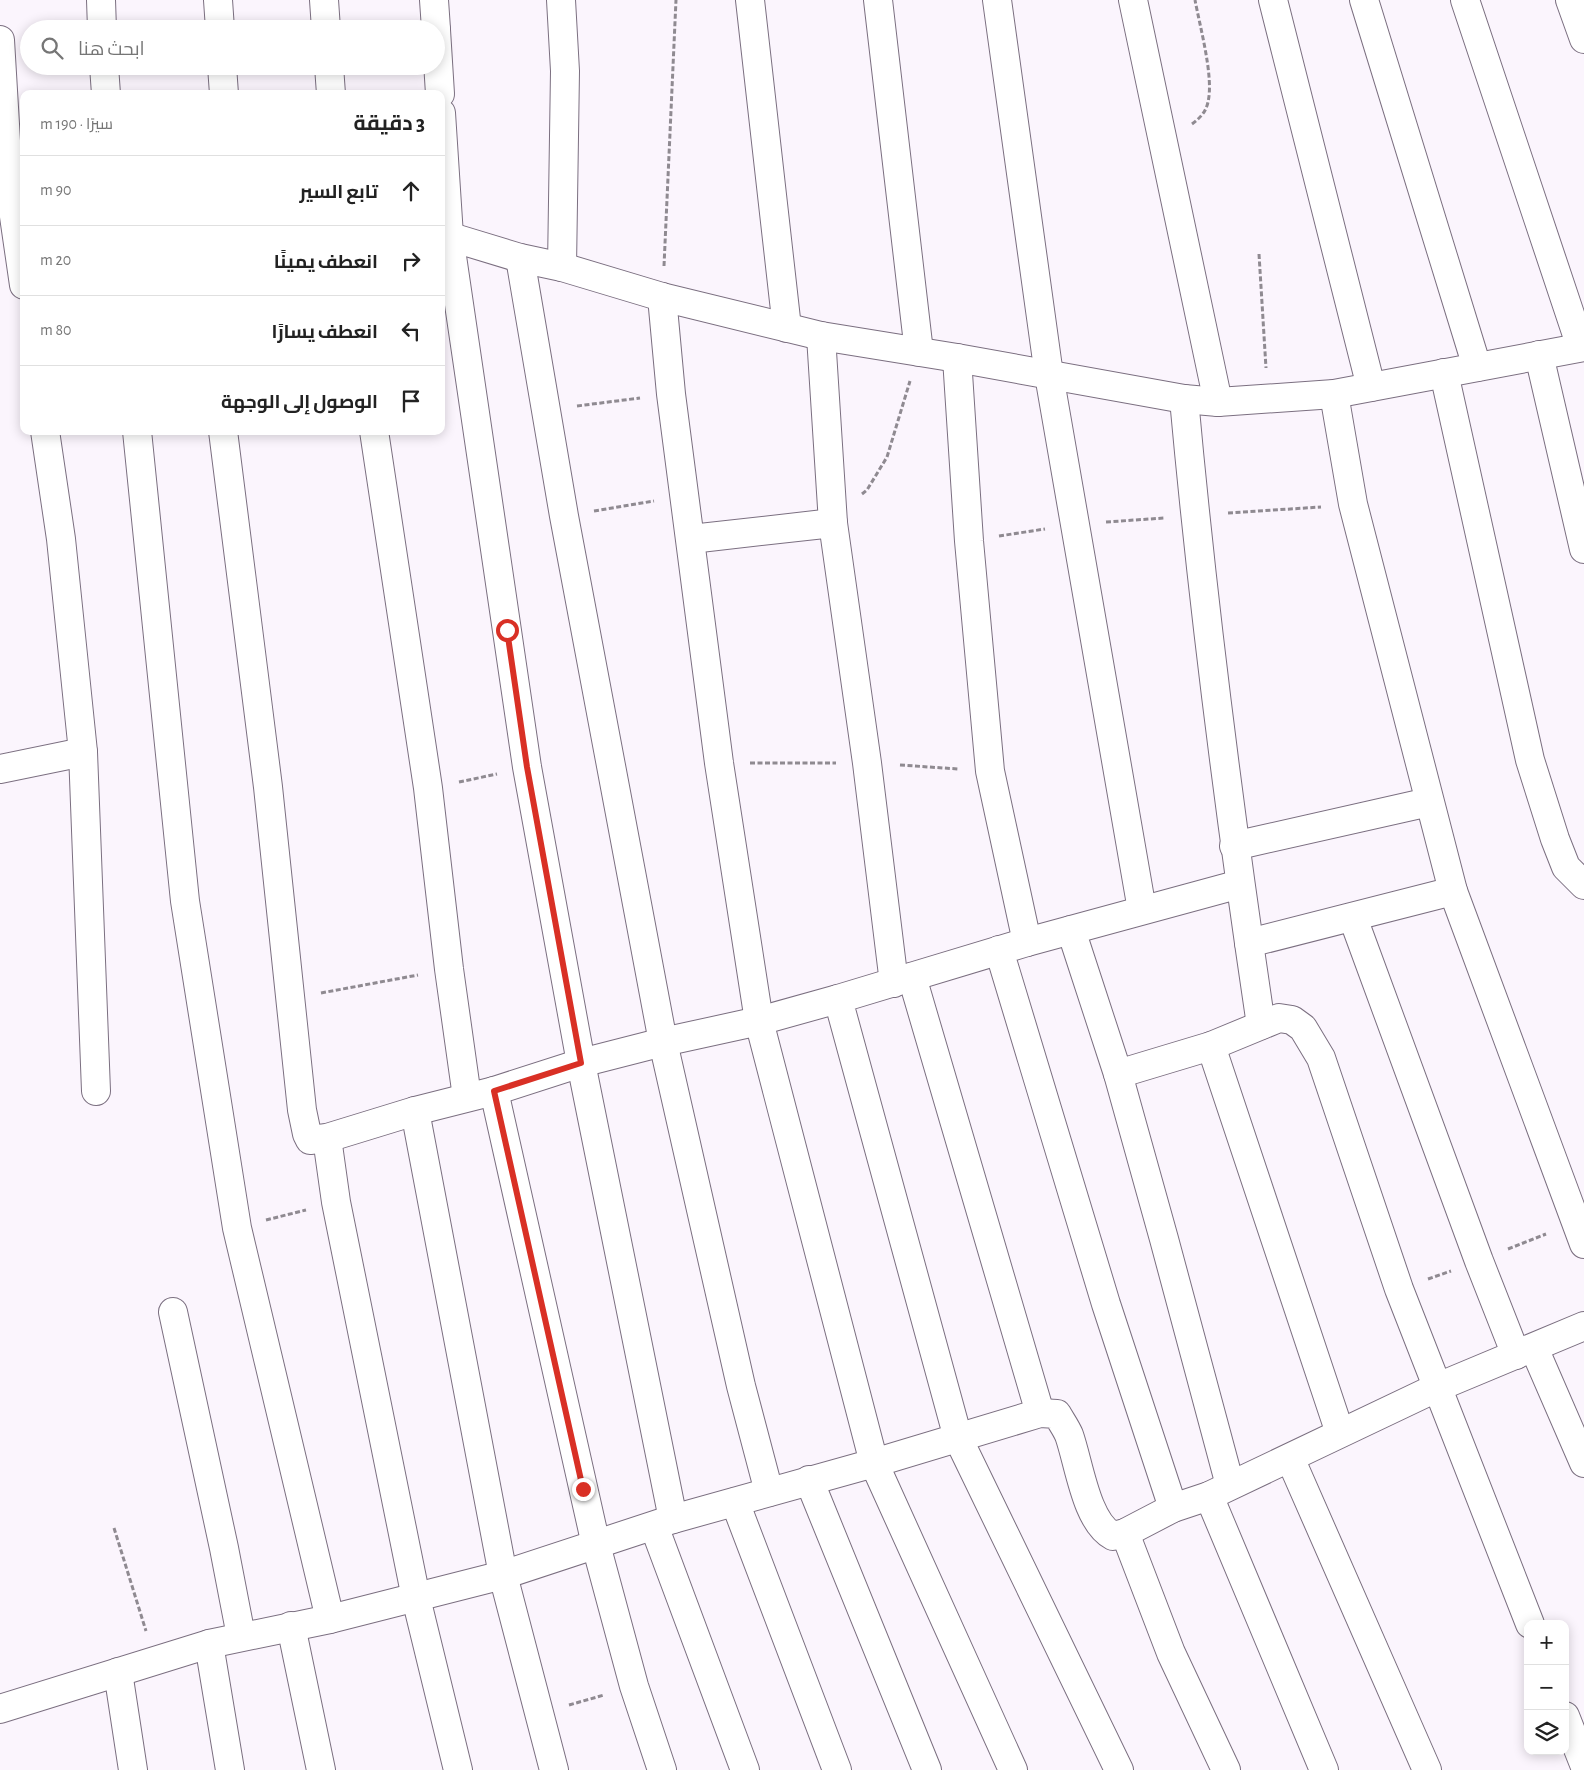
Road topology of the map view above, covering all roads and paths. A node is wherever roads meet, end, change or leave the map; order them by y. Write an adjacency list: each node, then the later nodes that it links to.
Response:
1 (101, 0): 16 (street)
2 (218, 0): 17 (street)
3 (324, 0): 18 (street)
4 (434, 0): 19 (street)
5 (561, 0): 36 (street)
6 (676, 0): 37 (path)
7 (750, 0): 38 (street)
8 (878, 0): 41 (street)
9 (997, 0): 46 (street)
10 (1133, 0): 30 (street)
11 (1195, 0): 30 (path)
12 (1273, 0): 47 (street)
13 (1364, 0): 44 (street)
14 (1465, 0): 40 (street)
15 (1570, 0): 20 (street)
16 (102, 20)
17 (219, 20)
18 (325, 20)
19 (435, 20)
20 (1584, 39)
21 (0, 40): 31 (street)
22 (105, 75): 26 (street)
23 (223, 75): 27 (street)
24 (330, 75): 28 (street)
25 (439, 75): 29 (street)
26 (106, 90)
27 (224, 90)
28 (331, 90)
29 (440, 90)
30 (1164, 146): 52 (street)
31 (10, 175): 33 (street)
32 (445, 235): 35 (street); 70 (street)
33 (20, 254)
34 (1259, 254): 51 (path)
35 (520, 258): 36 (street); 53 (street)
36 (562, 267): 37 (street)
37 (662, 297): 38 (street); 48 (street)
38 (787, 328): 39 (street)
39 (821, 336): 41 (street); 62 (street)
40 (1583, 347): 42 (street)
41 (919, 352): 43 (street); 62 (path)
42 (1540, 355): 44 (street); 66 (street)
43 (957, 358): 46 (street); 65 (street)
44 (1477, 367): 45 (street)
45 (1444, 373): 47 (street); 77 (street)
46 (1049, 374): 50 (street); 63 (street)
47 (1371, 387): 49 (street)
48 (671, 394): 53 (path); 58 (street)
49 (1334, 394): 51 (street); 59 (street)
50 (1184, 399): 52 (street); 60 (street)
51 (1268, 399): 52 (street)
52 (1218, 402)
53 (545, 410): 61 (street)
54 (46, 435): 67 (street)
55 (137, 435): 101 (street)
56 (224, 435): 87 (street)
57 (375, 435): 73 (street)
58 (684, 497): 61 (path); 64 (street)
59 (1353, 504): 60 (path); 74 (street)
60 (1195, 515): 63 (path); 75 (street)
61 (564, 516): 91 (street)
62 (834, 523): 64 (street); 68 (street)
63 (1075, 525): 65 (path); 79 (street)
64 (691, 539): 69 (street)
65 (969, 541): 72 (street)
66 (1584, 549)
67 (83, 752): 71 (street); 95 (street)
68 (867, 762): 69 (path); 72 (path); 86 (street)
69 (719, 763): 89 (street)
70 (527, 767): 73 (path); 93 (street)
71 (0, 769)
72 (990, 771): 82 (street)
73 (428, 788): 85 (street)
74 (1429, 802): 75 (street); 78 (street)
75 (1234, 846): 76 (street)
76 (1240, 884): 79 (street); 83 (street)
77 (1584, 885)
78 (1453, 892): 80 (street); 102 (street)
79 (1142, 910): 81 (street)
80 (1353, 918): 83 (street); 103 (street)
81 (1071, 930): 82 (street); 94 (street)
82 (1027, 942): 84 (street)
83 (1248, 942): 90 (street)
84 (999, 950): 86 (street); 119 (street)
85 (449, 969): 87 (path); 97 (street)
86 (903, 980): 88 (street); 109 (street)
87 (291, 999): 99 (street)
88 (838, 999): 89 (street); 111 (street)
89 (759, 1021): 91 (street); 113 (street)
90 (1261, 1025): 92 (street); 104 (street)
91 (663, 1042): 93 (street); 117 (street)
92 (1211, 1046): 94 (street); 110 (street)
93 (581, 1063): 96 (street); 120 (street)
94 (1118, 1074): 116 (street)
95 (96, 1091)
96 (494, 1091): 97 (street); 123 (street)
97 (467, 1097): 98 (street)
98 (415, 1110): 99 (street); 124 (street)
99 (326, 1138): 100 (street)
100 (336, 1202): 101 (path); 125 (street)
101 (237, 1228): 126 (street)
102 (1579, 1233): 103 (path)
103 (1479, 1261): 104 (path); 107 (street)
104 (1399, 1289): 108 (street)
105 (173, 1312): 129 (street)
106 (1584, 1326): 107 (street)
107 (1525, 1351): 108 (street); 114 (street)
108 (1438, 1387): 110 (street); 127 (street)
109 (1040, 1413): 111 (street); 122 (street)
110 (1340, 1433): 112 (street)
111 (958, 1438): 113 (street); 148 (street)
112 (1290, 1458): 116 (street); 151 (street)
113 (874, 1462): 115 (street); 147 (street)
114 (1584, 1463)
115 (809, 1480): 117 (street); 146 (street)
116 (1219, 1490): 119 (street); 150 (street)
117 (769, 1492): 118 (street)
118 (735, 1502): 120 (street); 145 (street)
119 (1173, 1508): 122 (street)
120 (664, 1522): 123 (street); 144 (street)
121 (114, 1528): 131 (path)
122 (1125, 1533): 149 (street)
123 (596, 1545): 124 (street); 133 (street)
124 (503, 1575): 125 (street); 135 (street)
125 (416, 1598): 126 (street); 141 (street)
126 (330, 1619): 128 (street)
127 (1528, 1620)
128 (291, 1626): 129 (street); 140 (street)
129 (241, 1636): 130 (street)
130 (209, 1644): 131 (street); 139 (street)
131 (155, 1660): 132 (street)
132 (118, 1672): 134 (street); 138 (street)
133 (634, 1686): 135 (path); 143 (street)
134 (0, 1710)
135 (539, 1714): 142 (street)
136 (1569, 1726): 137 (street)
137 (1584, 1764)
138 (132, 1770)
139 (230, 1770)
140 (321, 1770)
141 (458, 1770)
142 (554, 1770)
143 (662, 1770)
144 (745, 1770)
145 (837, 1770)
146 (927, 1770)
147 (1013, 1770)
148 (1119, 1770)
149 (1226, 1770)
150 (1324, 1770)
151 (1427, 1770)

